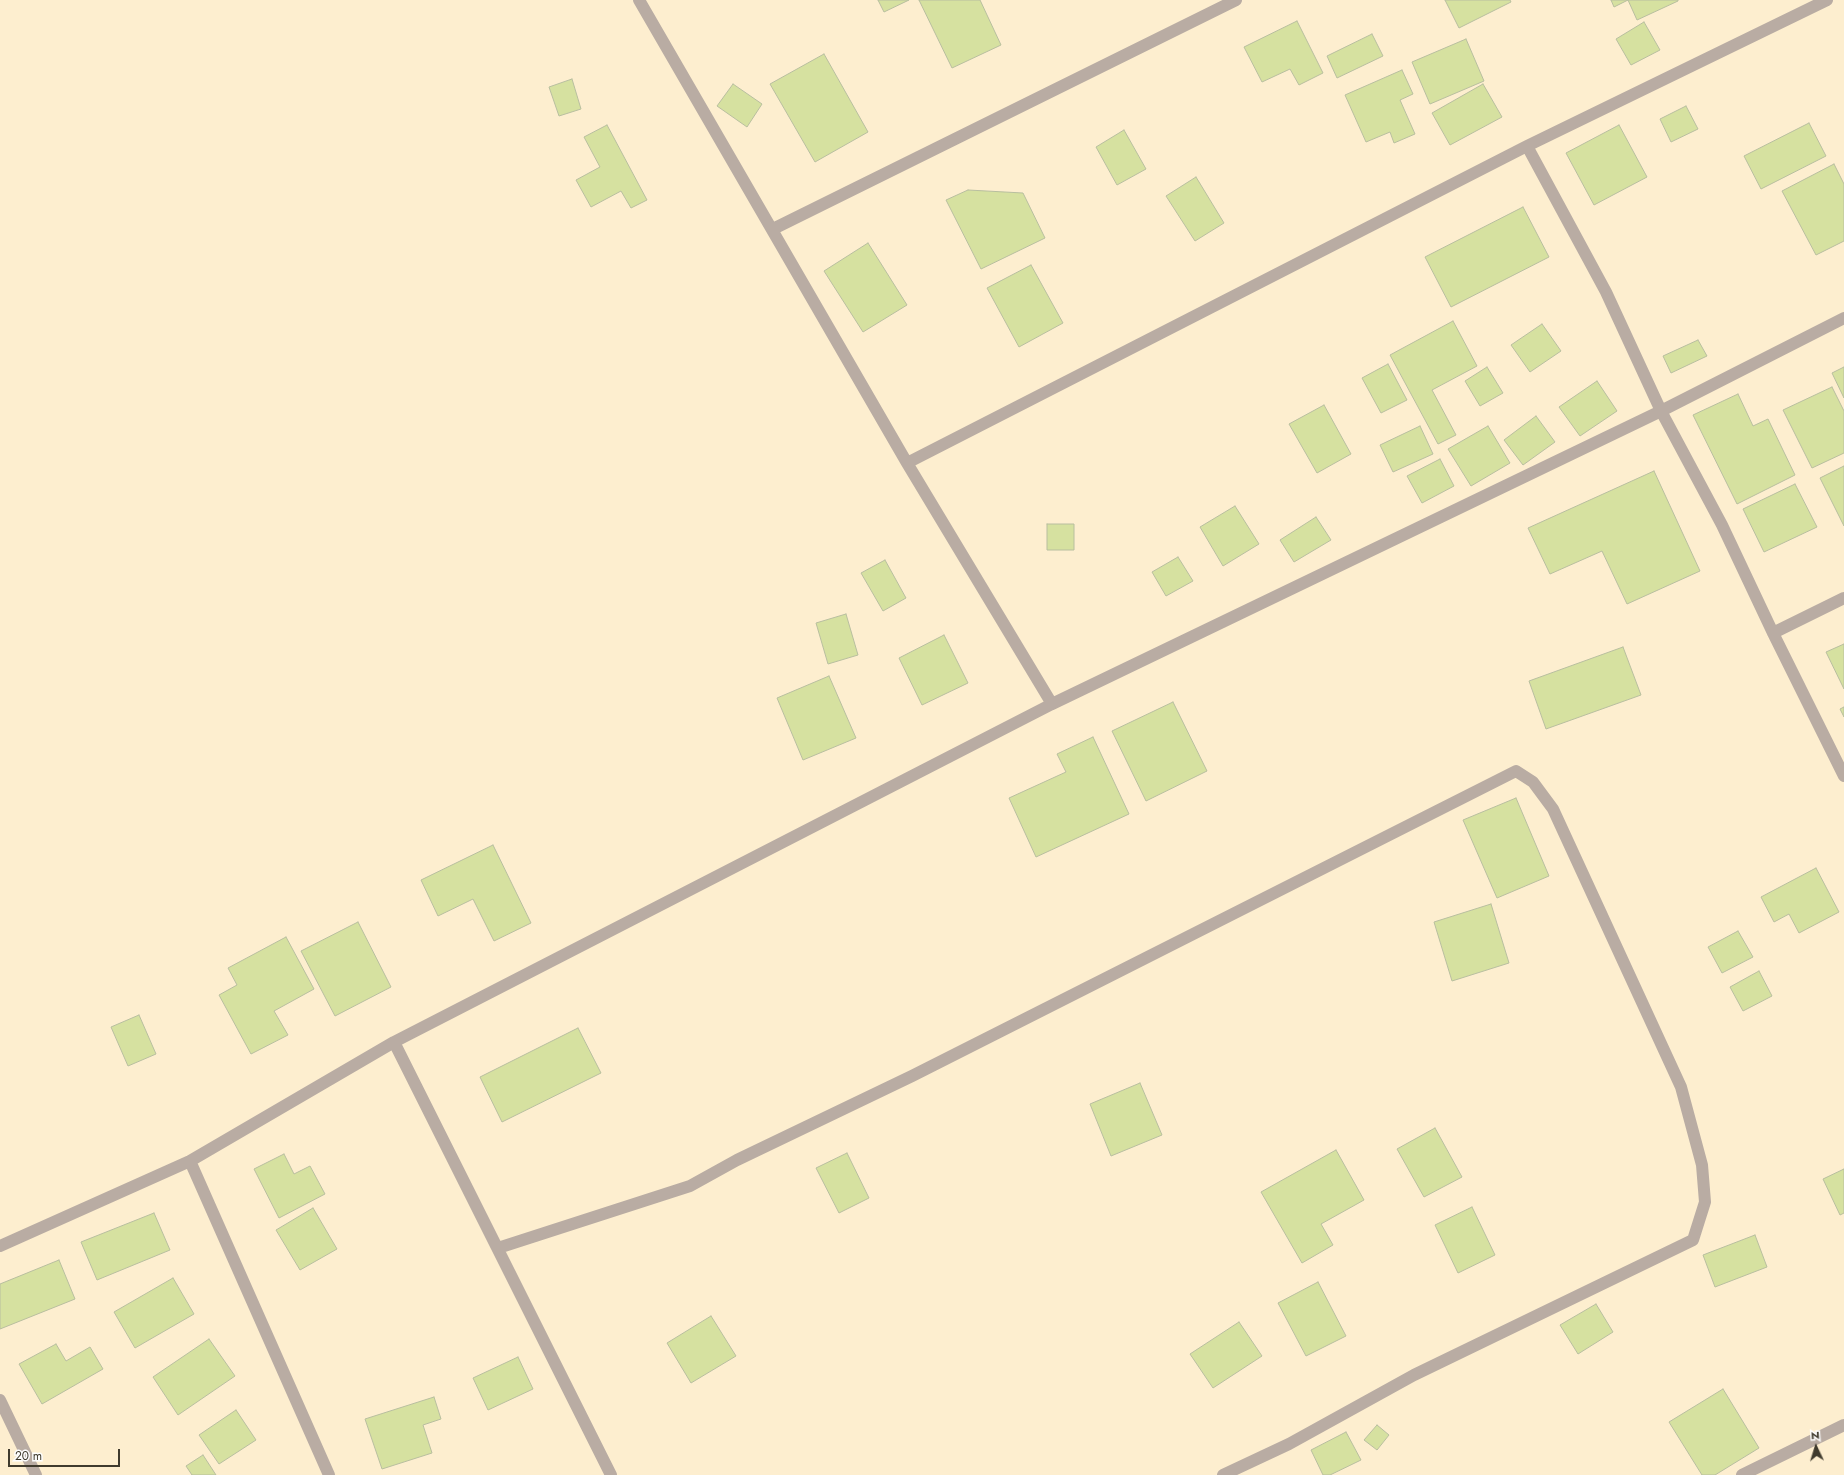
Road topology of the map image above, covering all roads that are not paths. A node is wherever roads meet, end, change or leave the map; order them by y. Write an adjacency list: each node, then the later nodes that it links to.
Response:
1 (639, 0): 5 (street)
2 (1236, 0): 5 (street)
3 (1827, 0): 4 (street)
4 (1527, 146): 7 (street); 8 (street)
5 (773, 229): 8 (street)
6 (1844, 318): 7 (street)
7 (1661, 411): 10 (street); 11 (street)
8 (907, 463): 11 (street)
9 (1844, 598): 10 (street)
10 (1773, 633): 12 (street)
11 (1052, 704): 13 (street)
12 (1844, 776)
13 (394, 1042): 14 (street); 16 (street)
14 (190, 1161): 15 (street); 20 (street)
15 (0, 1246)
16 (498, 1248): 21 (street); 22 (street)
17 (0, 1400): 19 (street)
18 (1844, 1425): 23 (street)
19 (36, 1475)
20 (329, 1475)
21 (611, 1475)
22 (1223, 1475)
23 (1742, 1475)

